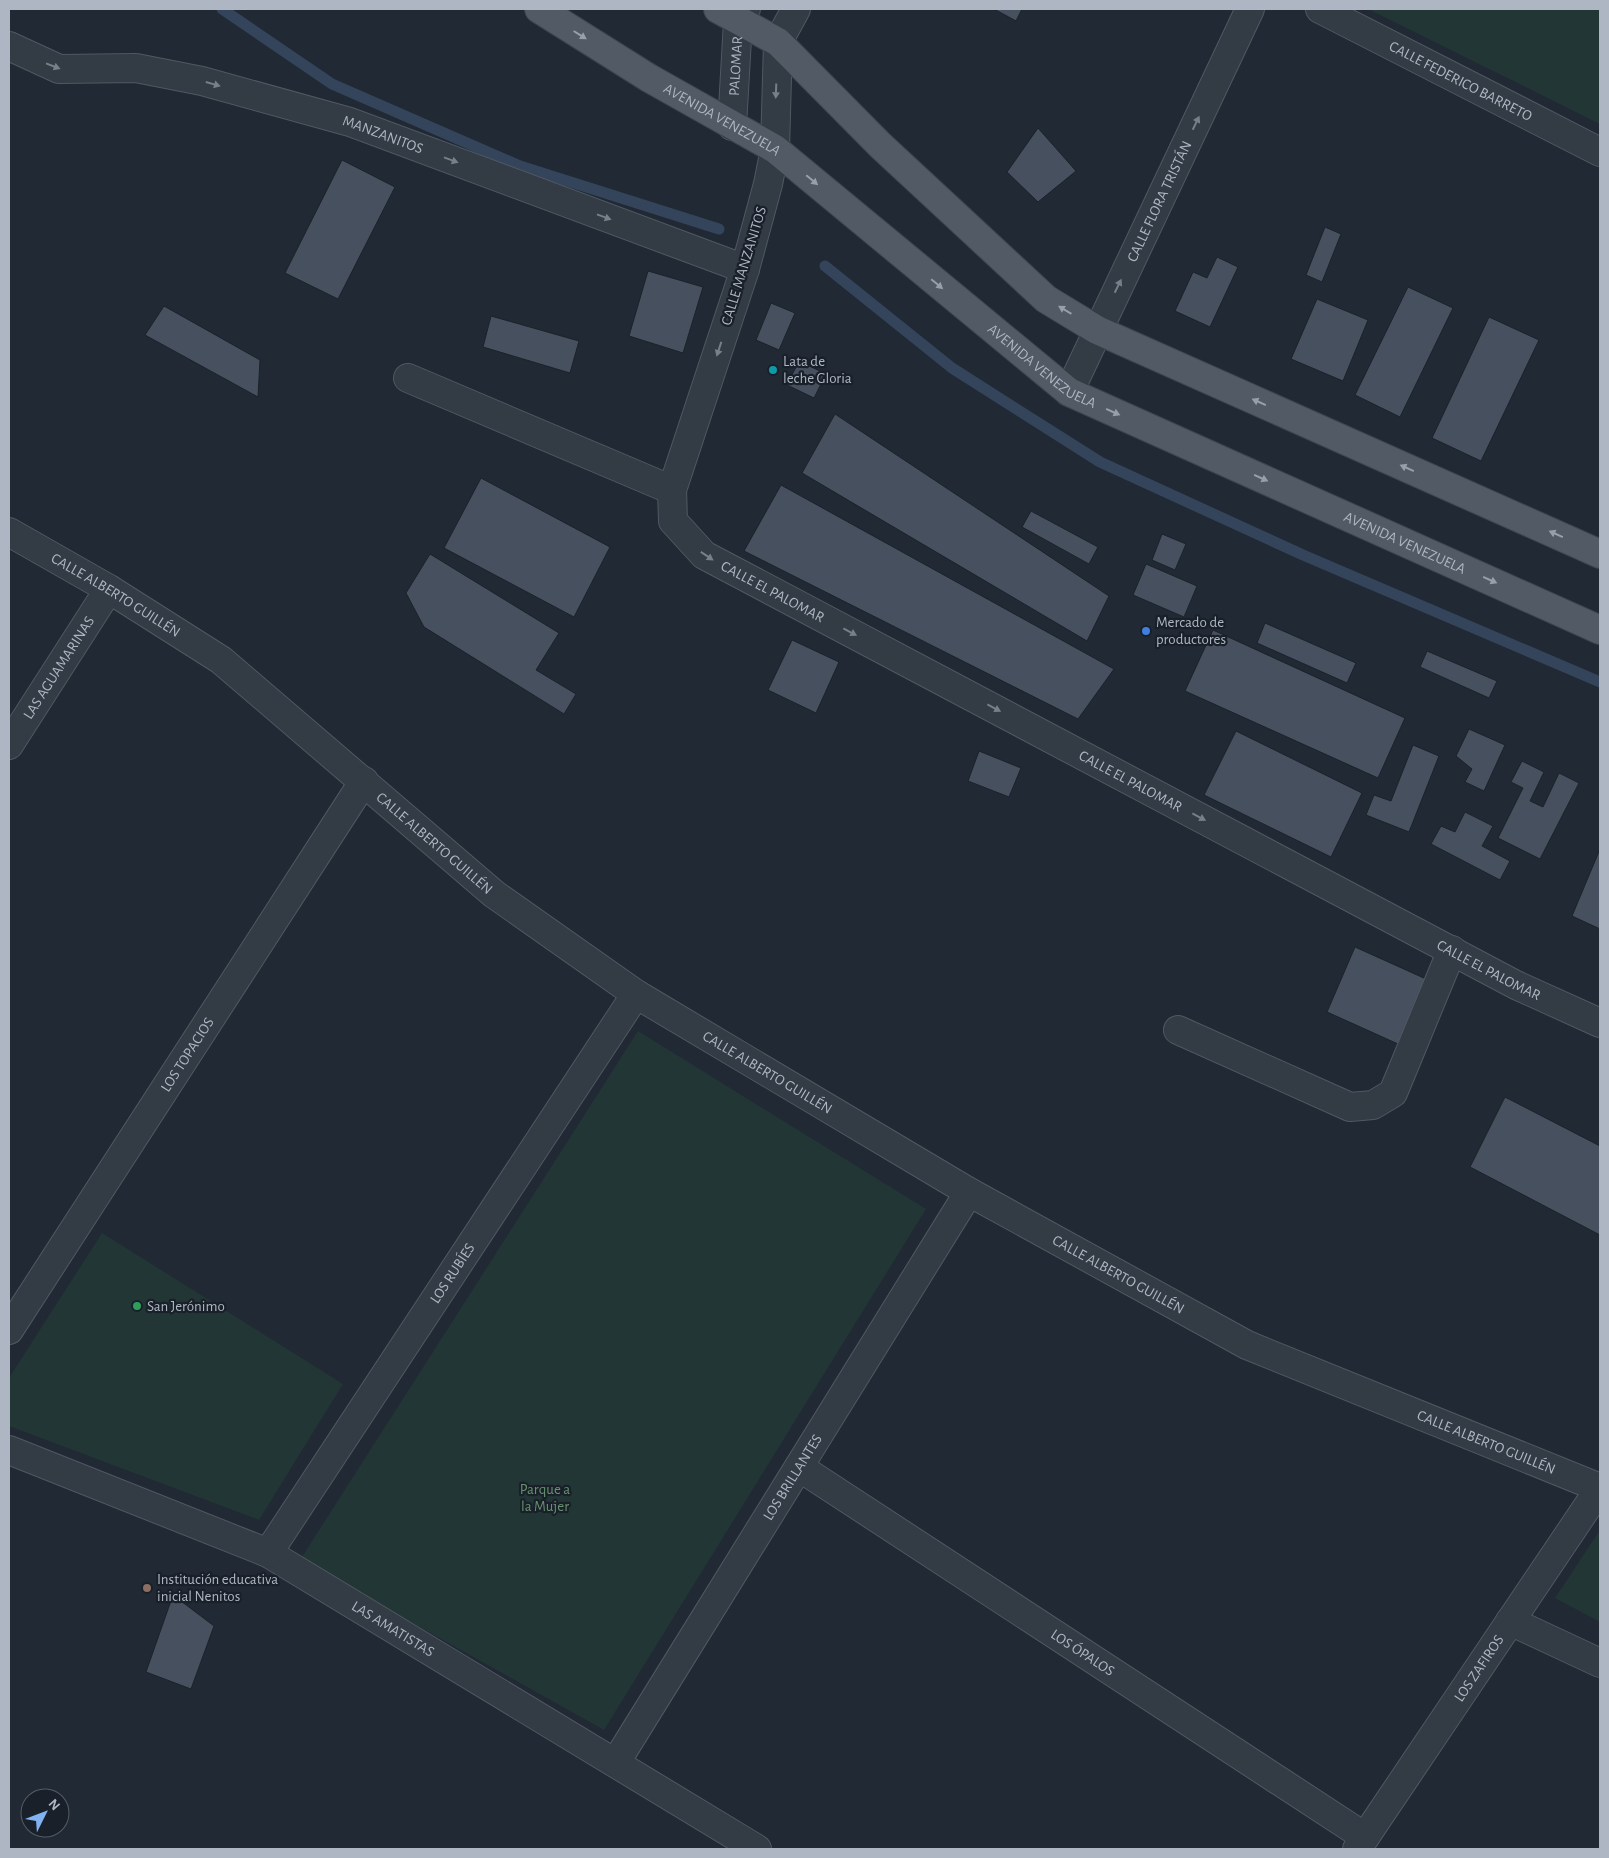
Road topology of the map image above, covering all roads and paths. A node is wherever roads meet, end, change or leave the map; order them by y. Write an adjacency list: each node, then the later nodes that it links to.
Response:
1 (539, 9): 8 (main road, AVENIDA VENEZUELA, one-way to 8)
2 (796, 9): 6 (street, CALLE MANZANITOS)
3 (1250, 9): 12 (street, CALLE FLORA TRISTÁN, one-way to 3)
4 (1320, 9): 10 (street, CALLE FEDERICO BARRETO)
5 (734, 13): 6 (main road); 8 (street, PALOMAR)
6 (778, 42): 9 (street, CALLE MANZANITOS, one-way to 9); 12 (main road, one-way to 6)
7 (9, 46): 11 (street, MANZANITOS, one-way to 11)
8 (732, 126): 9 (main road, AVENIDA VENEZUELA)
9 (775, 149): 11 (street, CALLE MANZANITOS); 14 (main road, AVENIDA VENEZUELA, one-way to 14)
10 (1600, 152)
11 (746, 263): 15 (street, CALLE MANZANITOS, one-way to 15)
12 (1097, 330): 14 (street, CALLE FLORA TRISTÁN); 18 (main road, one-way to 12)
13 (408, 378): 15 (street)
14 (1069, 392): 20 (main road, AVENIDA VENEZUELA, one-way to 20)
15 (672, 490): 16 (street, CALLE MANZANITOS)
16 (673, 521): 23 (street, CALLE EL PALOMAR, one-way to 23)
17 (9, 532): 19 (street, CALLE ALBERTO GUILLÉN)
18 (1600, 554)
19 (109, 590): 21 (street, LAS AGUAMARINAS); 22 (street, CALLE ALBERTO GUILLÉN)
20 (1600, 630)
21 (9, 746)
22 (364, 781): 24 (street, CALLE ALBERTO GUILLÉN); 28 (street, LOS TOPACIOS)
23 (1452, 950): 25 (street, CALLE EL PALOMAR); 26 (street)
24 (636, 994): 27 (street, CALLE ALBERTO GUILLÉN); 32 (street, LOS RUBÍES)
25 (1600, 1022)
26 (1178, 1030)
27 (969, 1192): 30 (street, LOS BRILLANTES); 31 (street, CALLE ALBERTO GUILLÉN)
28 (9, 1330)
29 (9, 1450): 32 (street, LAS AMATISTAS)
30 (799, 1467): 35 (street, LOS BRILLANTES); 36 (street, LOS ÓPALOS)
31 (1600, 1488): 33 (street, LOS ZAFIROS)
32 (268, 1553): 35 (street, LAS AMATISTAS)
33 (1510, 1621): 34 (street); 36 (street, LOS ZAFIROS)
34 (1600, 1663)
35 (616, 1762): 37 (street, LAS AMATISTAS)
36 (1361, 1843)
37 (757, 1849)

